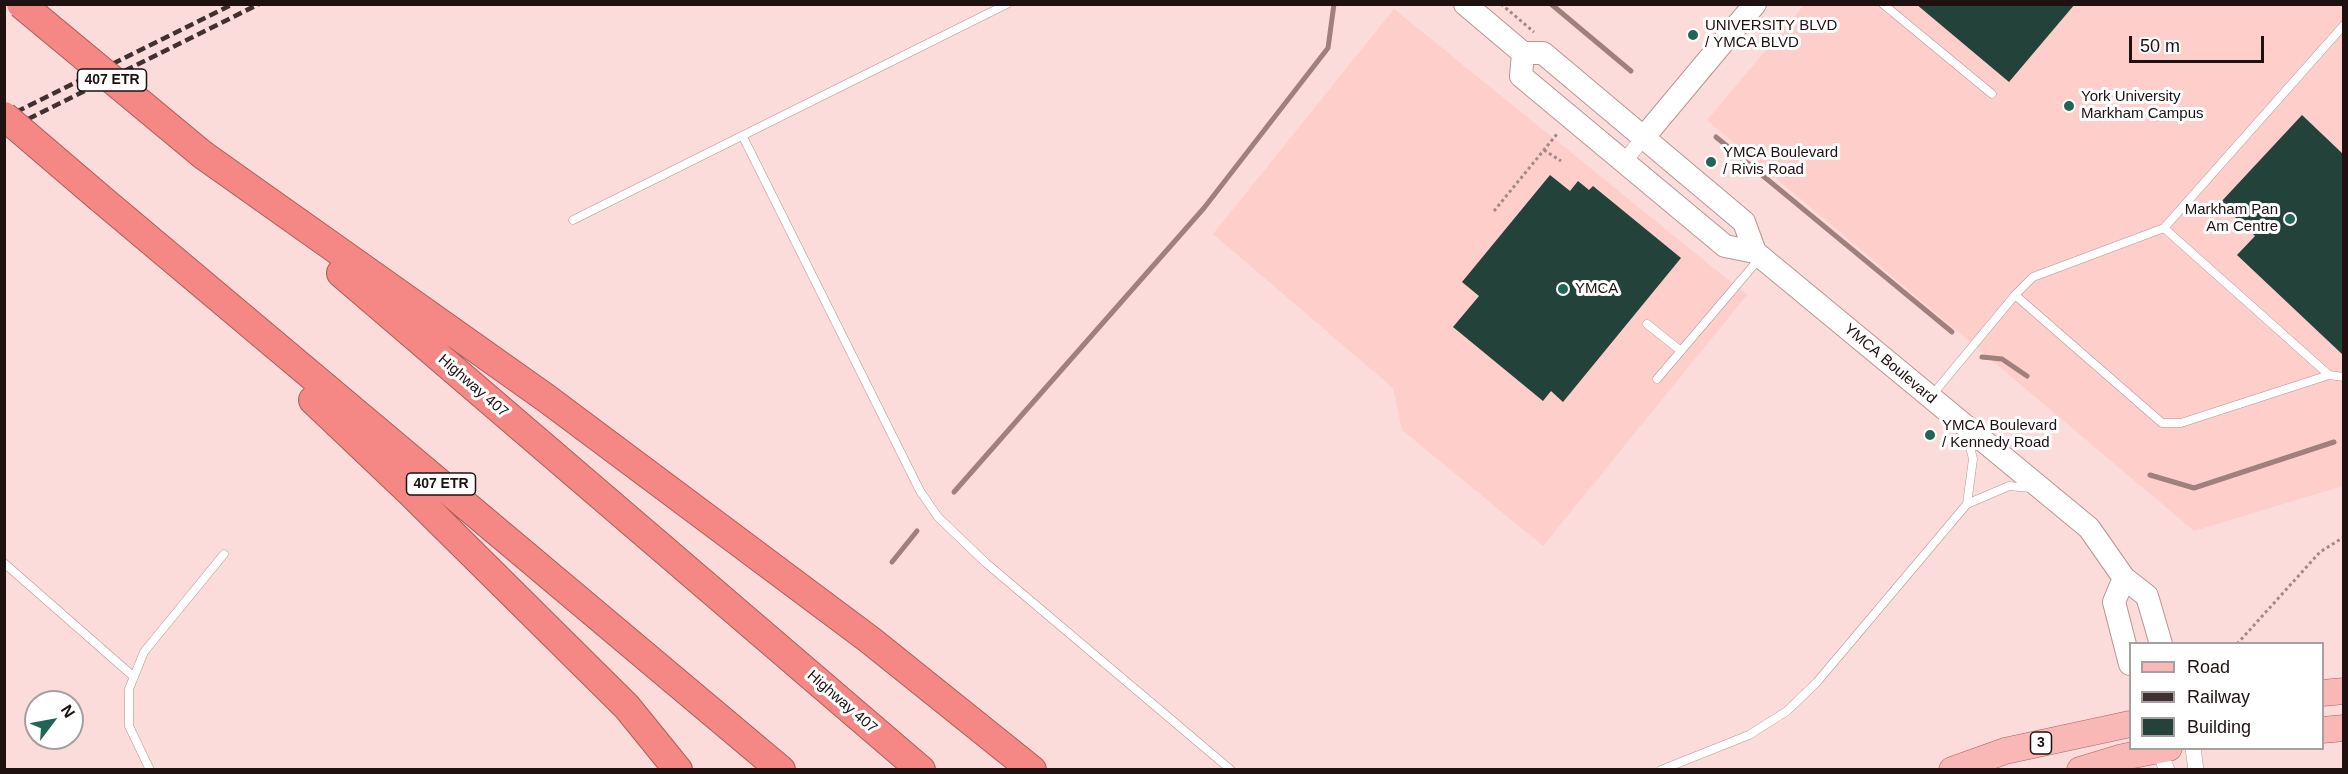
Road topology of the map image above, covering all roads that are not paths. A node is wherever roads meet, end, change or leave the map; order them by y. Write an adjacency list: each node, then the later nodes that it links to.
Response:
1 (21, 4): 12 (highway, Highway 407 / 407 ETR, bridge)
2 (1007, 4): 10 (lane)
3 (1465, 4): 7 (main road)
4 (1755, 4): 11 (main road)
5 (1883, 4): 8 (lane)
6 (2343, 25): 16 (lane)
7 (1523, 52): 11 (main road); 13 (main road, YMCA Boulevard)
8 (1992, 94)
9 (4, 116): 14 (highway, 407 ETR, bridge)
10 (743, 137): 15 (lane); 46 (lane)
11 (1644, 137): 13 (street); 17 (main road)
12 (203, 155): 44 (highway, Highway 407 / 407 ETR); 45 (highway)
13 (1624, 162): 17 (main road, YMCA Boulevard)
14 (100, 198): 42 (highway); 43 (highway, 407 ETR)
15 (573, 220)
16 (2164, 228): 18 (lane); 21 (lane)
17 (1758, 255): 20 (lane); 24 (main road, YMCA Boulevard)
18 (2015, 295): 21 (lane); 24 (lane)
19 (1647, 324): 20 (lane)
20 (1681, 351): 23 (lane)
21 (2329, 375): 22 (lane)
22 (2343, 377)
23 (1657, 379)
24 (1930, 398): 25 (main road, YMCA Boulevard)
25 (1964, 426): 26 (main road, YMCA Boulevard); 27 (lane)
26 (2041, 489): 27 (lane); 30 (main road, YMCA Boulevard)
27 (1966, 504): 47 (lane)
28 (224, 554): 33 (lane)
29 (4, 564): 33 (lane)
30 (2124, 578): 31 (main road, YMCA Boulevard); 32 (main road)
31 (2160, 642)
32 (2129, 660)
33 (134, 677): 41 (lane)
34 (2343, 691): 35 (main road)
35 (2324, 693)
36 (2129, 724): 48 (main road, 3)
37 (2343, 728): 38 (main road)
38 (2324, 730)
39 (2193, 750): 50 (street)
40 (2163, 754): 49 (main road)
41 (150, 770)
42 (678, 770)
43 (781, 770)
44 (921, 770)
45 (1032, 770)
46 (1231, 770)
47 (1661, 770)
48 (1952, 770)
49 (2080, 770)
50 (2196, 770)

